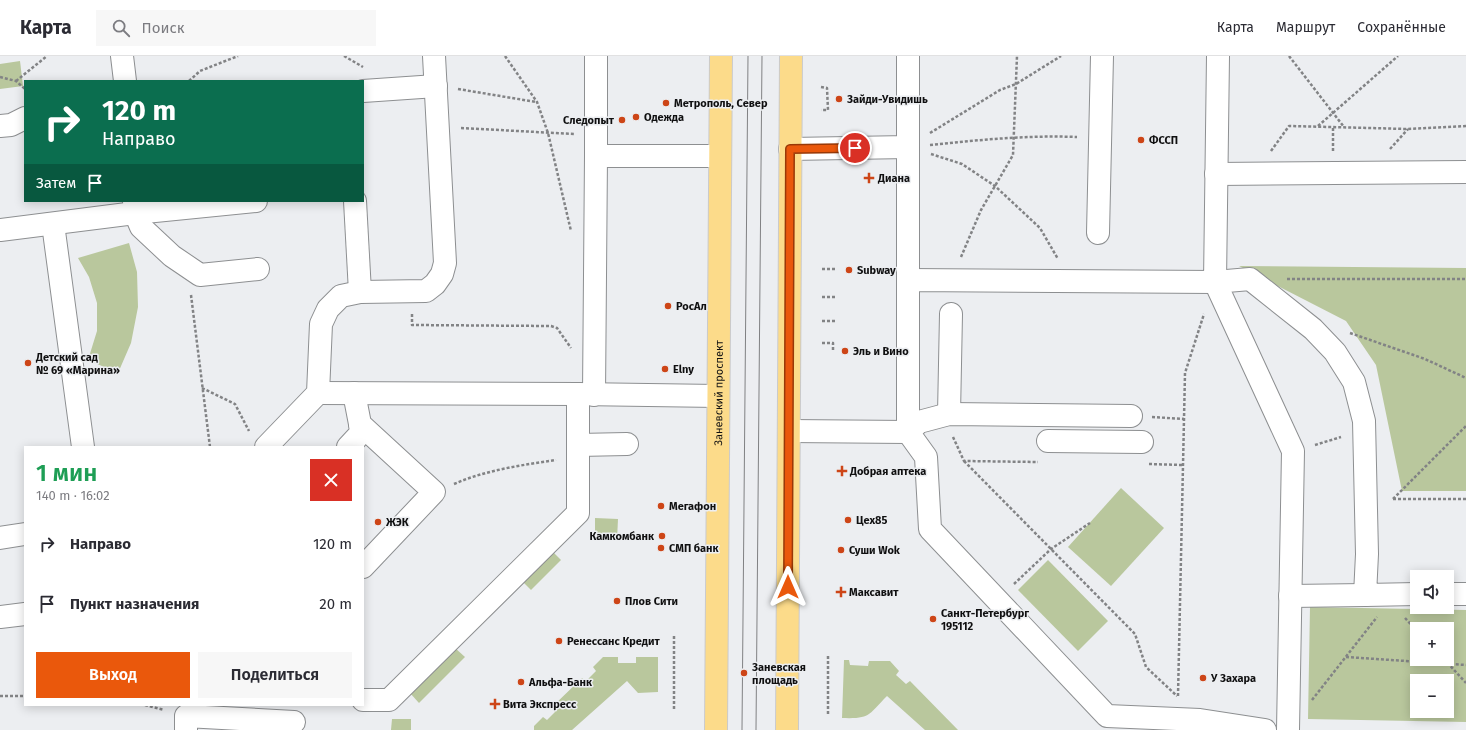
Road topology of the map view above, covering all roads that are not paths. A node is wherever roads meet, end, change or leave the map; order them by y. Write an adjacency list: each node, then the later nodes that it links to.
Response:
1 (122, 56): 9 (lane)
2 (434, 56): 10 (lane)
3 (596, 56): 14 (lane)
4 (721, 56): 17 (main road, Заневский проспект)
5 (791, 56): 16 (main road)
6 (908, 56): 15 (lane)
7 (1102, 56): 25 (lane)
8 (1218, 56): 19 (lane)
9 (125, 80)
10 (436, 86): 11 (lane); 29 (lane)
11 (364, 92)
12 (24, 118): 13 (lane)
13 (0, 126)
14 (596, 146): 17 (lane); 31 (lane)
15 (908, 146): 16 (lane); 27 (lane)
16 (790, 149): 39 (main road)
17 (720, 156): 34 (main road, Заневский проспект)
18 (1466, 172): 19 (lane)
19 (1216, 174): 28 (lane)
20 (236, 202): 22 (lane)
21 (355, 202): 29 (lane)
22 (135, 207): 23 (lane); 26 (lane)
23 (53, 224): 24 (lane); 46 (lane)
24 (0, 230)
25 (1098, 233)
26 (258, 269)
27 (908, 280): 28 (lane); 40 (lane)
28 (1215, 282): 55 (lane); 56 (lane)
29 (360, 292): 32 (lane)
30 (951, 314): 35 (lane)
31 (589, 389): 33 (lane); 34 (lane); 48 (lane)
32 (318, 393): 33 (lane); 41 (lane)
33 (354, 393): 38 (lane)
34 (718, 396): 62 (main road, Заневский проспект)
35 (949, 414): 36 (lane); 40 (lane)
36 (1085, 416): 37 (lane); 43 (lane)
37 (1131, 416)
38 (360, 424): 47 (lane); 51 (lane)
39 (789, 431): 40 (lane); 64 (main road)
40 (908, 432): 63 (lane)
41 (259, 441)
42 (1048, 441): 43 (lane)
43 (1084, 441): 44 (lane)
44 (1142, 442)
45 (627, 444): 48 (lane)
46 (83, 446)
47 (349, 446)
48 (578, 451): 59 (lane)
49 (24, 534): 50 (lane)
50 (0, 538)
51 (364, 566)
52 (1410, 594): 55 (lane)
53 (1454, 594): 54 (lane)
54 (1466, 594)
55 (1365, 595): 56 (lane)
56 (1290, 596): 67 (lane)
57 (24, 614): 58 (lane)
58 (0, 617)
59 (364, 700)
60 (261, 713): 61 (lane); 65 (lane)
61 (295, 719)
62 (712, 724)
63 (1200, 725): 66 (lane)
64 (788, 729)
65 (186, 730)
66 (1265, 730)
67 (1288, 730)

